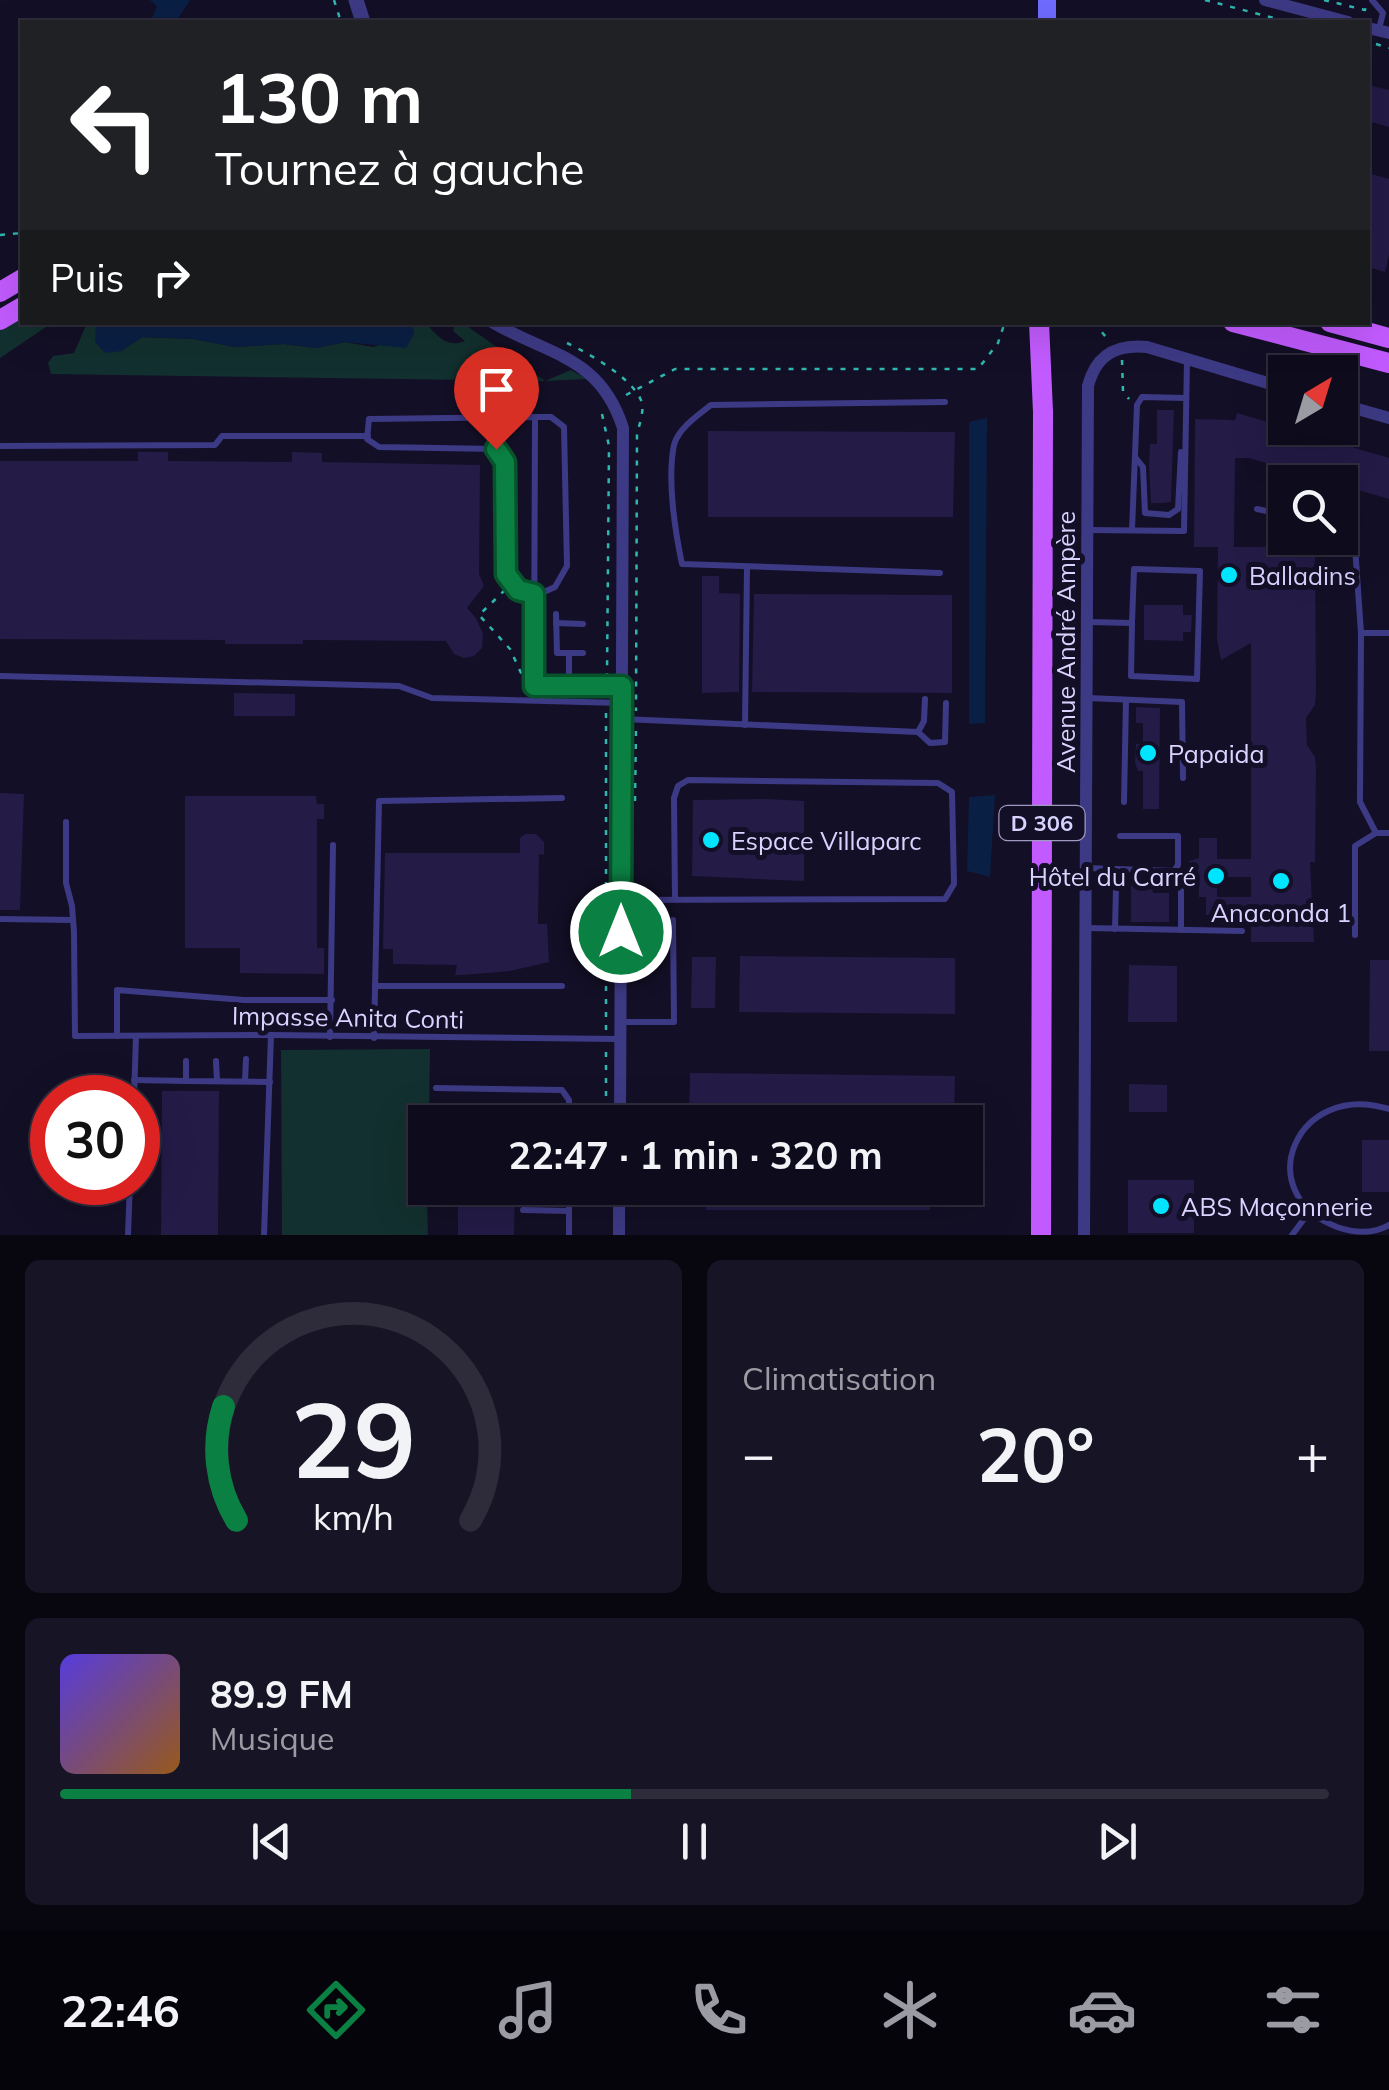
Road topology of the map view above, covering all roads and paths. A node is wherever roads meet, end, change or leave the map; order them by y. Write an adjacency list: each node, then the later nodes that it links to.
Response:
1 (1205, 0): 5 (path)
2 (1266, 0): 5 (street)
3 (1324, 0): 4 (path)
4 (1370, 0): 7 (lane)
5 (1292, 18): 6 (street)
6 (1316, 18)
7 (1378, 30)
8 (498, 325): 22 (street)
9 (1004, 325): 20 (path)
10 (1039, 325): 26 (main road, D 306)
11 (1054, 325): 26 (main road, D 306)
12 (1096, 325): 16 (path)
13 (1244, 325): 18 (main road)
14 (1341, 325): 15 (main road)
15 (1389, 338)
16 (1110, 352): 17 (street); 24 (path); 35 (street, Avenue André Ampère)
17 (1187, 358): 19 (street); 21 (lane)
18 (1389, 364)
19 (1268, 383)
20 (636, 390): 22 (path); 62 (path)
21 (1185, 398): 24 (lane); 31 (lane)
22 (614, 402): 53 (street); 55 (path)
23 (945, 402): 38 (lane)
24 (1136, 406): 32 (lane)
25 (1358, 409): 28 (street)
26 (1043, 412): 122 (main road, D 306)
27 (535, 417): 29 (lane); 41 (lane); 41 (lane)
28 (1389, 418)
29 (368, 436): 30 (lane); 40 (lane)
30 (0, 446)
31 (1183, 446): 32 (lane); 36 (lane)
32 (1134, 456): 36 (lane)
33 (1257, 509): 34 (lane)
34 (1268, 511)
35 (1088, 530): 36 (lane); 43 (street, Avenue André Ampère)
36 (1132, 530)
37 (1356, 555): 47 (lane)
38 (746, 568): 39 (lane); 63 (lane)
39 (940, 573)
40 (512, 584): 41 (lane); 52 (path)
41 (534, 594): 52 (lane)
42 (556, 614): 45 (lane)
43 (1089, 622): 44 (lane); 56 (street, Avenue André Ampère)
44 (1132, 623): 44 (lane)
45 (556, 624): 46 (lane); 49 (lane)
46 (583, 624)
47 (1361, 633): 48 (lane); 70 (lane)
48 (1389, 633)
49 (569, 653): 50 (lane); 54 (lane)
50 (583, 653)
51 (0, 676): 59 (lane)
52 (534, 676): 54 (lane)
53 (622, 686): 55 (lane); 60 (street)
54 (569, 687): 55 (lane)
55 (606, 687)
56 (1088, 698): 58 (lane); 74 (street, Avenue André Ampère)
57 (926, 699): 64 (lane)
58 (1126, 700): 65 (lane); 67 (lane)
59 (606, 703): 60 (lane); 96 (path)
60 (622, 703): 62 (street)
61 (946, 703): 64 (lane)
62 (629, 719): 63 (lane); 68 (path); 78 (street)
63 (745, 725): 64 (lane)
64 (918, 732)
65 (1182, 778)
66 (562, 798): 87 (lane)
67 (1124, 802)
68 (635, 810)
69 (66, 822): 80 (lane)
70 (1376, 833): 71 (lane); 86 (lane)
71 (1389, 833)
72 (1120, 836): 75 (lane)
73 (334, 844): 89 (lane)
74 (1086, 868): 75 (lane); 82 (street, Avenue André Ampère)
75 (1174, 872): 84 (lane)
76 (1116, 888): 83 (lane)
77 (675, 898): 77 (lane); 78 (lane)
78 (621, 900): 90 (street)
79 (0, 919): 80 (lane)
80 (73, 920): 92 (lane, Impasse Anita Conti)
81 (674, 920): 90 (lane)
82 (1086, 928): 83 (lane); 123 (street, Avenue André Ampère)
83 (1115, 929): 84 (lane)
84 (1182, 930): 85 (lane)
85 (1242, 931)
86 (1355, 935)
87 (375, 986): 88 (lane); 95 (lane)
88 (562, 986)
89 (332, 1000): 92 (lane); 94 (lane)
90 (620, 1022): 96 (street)
91 (271, 1035): 93 (lane, Impasse Anita Conti); 94 (lane, Impasse Anita Conti); 105 (lane)
92 (116, 1036): 93 (lane, Impasse Anita Conti)
93 (136, 1036): 100 (lane)
94 (330, 1037): 95 (lane, Impasse Anita Conti)
95 (374, 1038): 96 (lane, Impasse Anita Conti)
96 (613, 1039): 108 (path); 109 (street)
97 (186, 1060): 102 (lane)
98 (246, 1060): 104 (lane)
99 (216, 1061): 103 (lane)
100 (134, 1075)
101 (160, 1080): 102 (lane)
102 (186, 1081): 103 (lane)
103 (217, 1081): 104 (lane)
104 (245, 1082): 105 (lane)
105 (270, 1082): 119 (lane)
106 (436, 1088): 107 (lane)
107 (569, 1105)
108 (607, 1105)
109 (619, 1105)
110 (1389, 1109): 116 (lane)
111 (129, 1205): 118 (lane)
112 (569, 1205): 115 (lane)
113 (619, 1205): 121 (street)
114 (522, 1210): 115 (lane)
115 (569, 1211): 120 (lane)
116 (1310, 1211): 117 (lane); 124 (lane)
117 (1389, 1225)
118 (128, 1235)
119 (264, 1235)
120 (569, 1235)
121 (618, 1235)
122 (1041, 1235)
123 (1084, 1235)
124 (1292, 1235)

